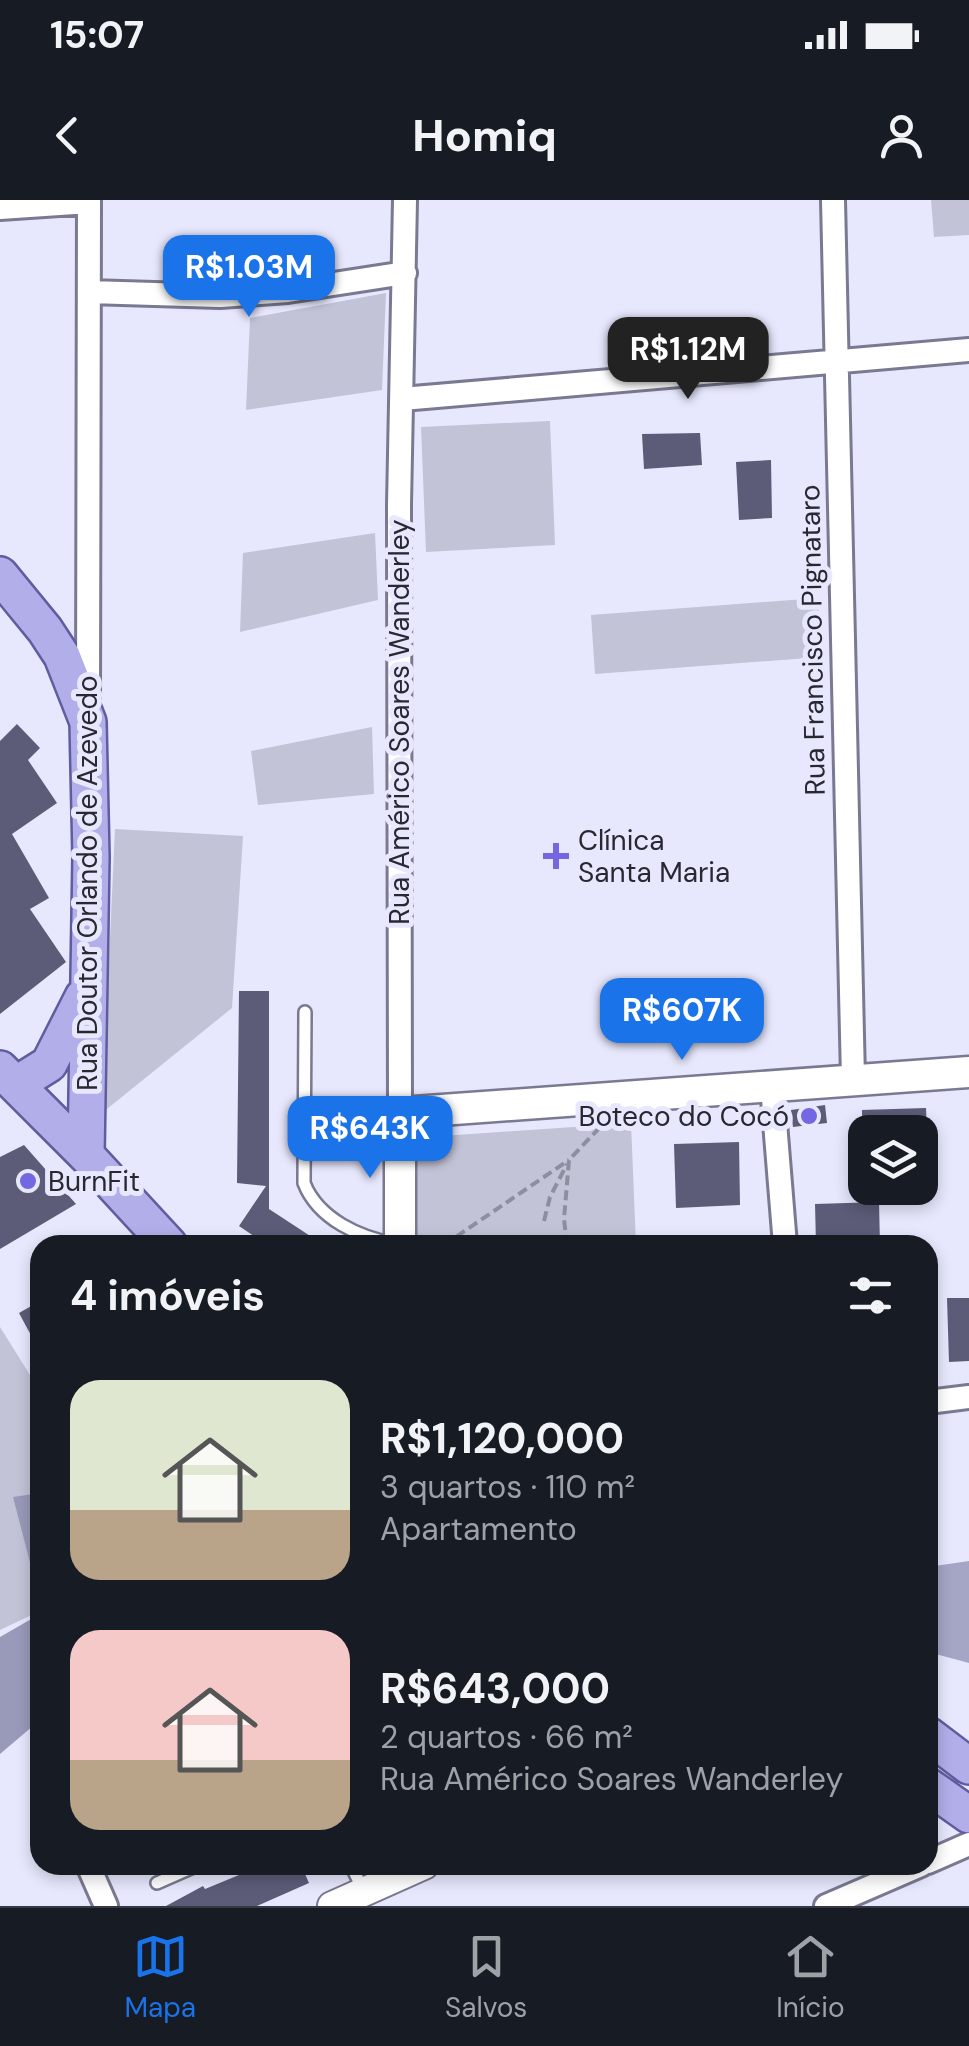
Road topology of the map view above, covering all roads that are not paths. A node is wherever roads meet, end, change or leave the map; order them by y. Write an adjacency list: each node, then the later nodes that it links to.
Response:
1 (404, 200): 5 (street, Rua Américo Soares Wanderley)
2 (833, 200): 8 (street, Rua Francisco Pignataro)
3 (89, 201): 4 (street); 6 (street, Rua Doutor Orlando de Azevedo)
4 (0, 208)
5 (405, 273): 6 (street); 9 (street, Rua Américo Soares Wanderley)
6 (88, 292): 11 (street, Rua Doutor Orlando de Azevedo)
7 (969, 350): 8 (street)
8 (835, 363): 9 (street); 17 (street, Rua Francisco Pignataro)
9 (402, 399): 20 (street, Rua Américo Soares Wanderley)
10 (0, 575): 12 (main road)
11 (88, 611): 12 (street); 13 (street, Rua Doutor Orlando de Azevedo)
12 (46, 630): 13 (main road)
13 (88, 722): 14 (main road, Rua Doutor Orlando de Azevedo)
14 (88, 987): 18 (main road); 21 (main road, Rua Doutor Orlando de Azevedo)
15 (306, 1012): 23 (lane)
16 (969, 1072): 17 (main road)
17 (853, 1079): 19 (main road)
18 (5, 1082): 21 (main road)
19 (772, 1086): 20 (main road); 25 (street)
20 (400, 1113): 24 (main road, Rua Américo Soares Wanderley)
21 (86, 1155): 22 (main road)
22 (160, 1235)
23 (361, 1235)
24 (400, 1235)
25 (784, 1235)
26 (969, 1397): 27 (street)
27 (938, 1401)
28 (938, 1743): 29 (main road)
29 (969, 1766)
30 (938, 1793): 31 (main road)
31 (969, 1815)
32 (969, 1844): 33 (street)
33 (938, 1858)
34 (92, 1875): 41 (street)
35 (175, 1875): 39 (lane)
36 (355, 1875): 40 (lane)
37 (402, 1875): 40 (street)
38 (898, 1875): 43 (street)
39 (156, 1883)
40 (364, 1892): 42 (street)
41 (106, 1906)
42 (332, 1906)
43 (826, 1906)

